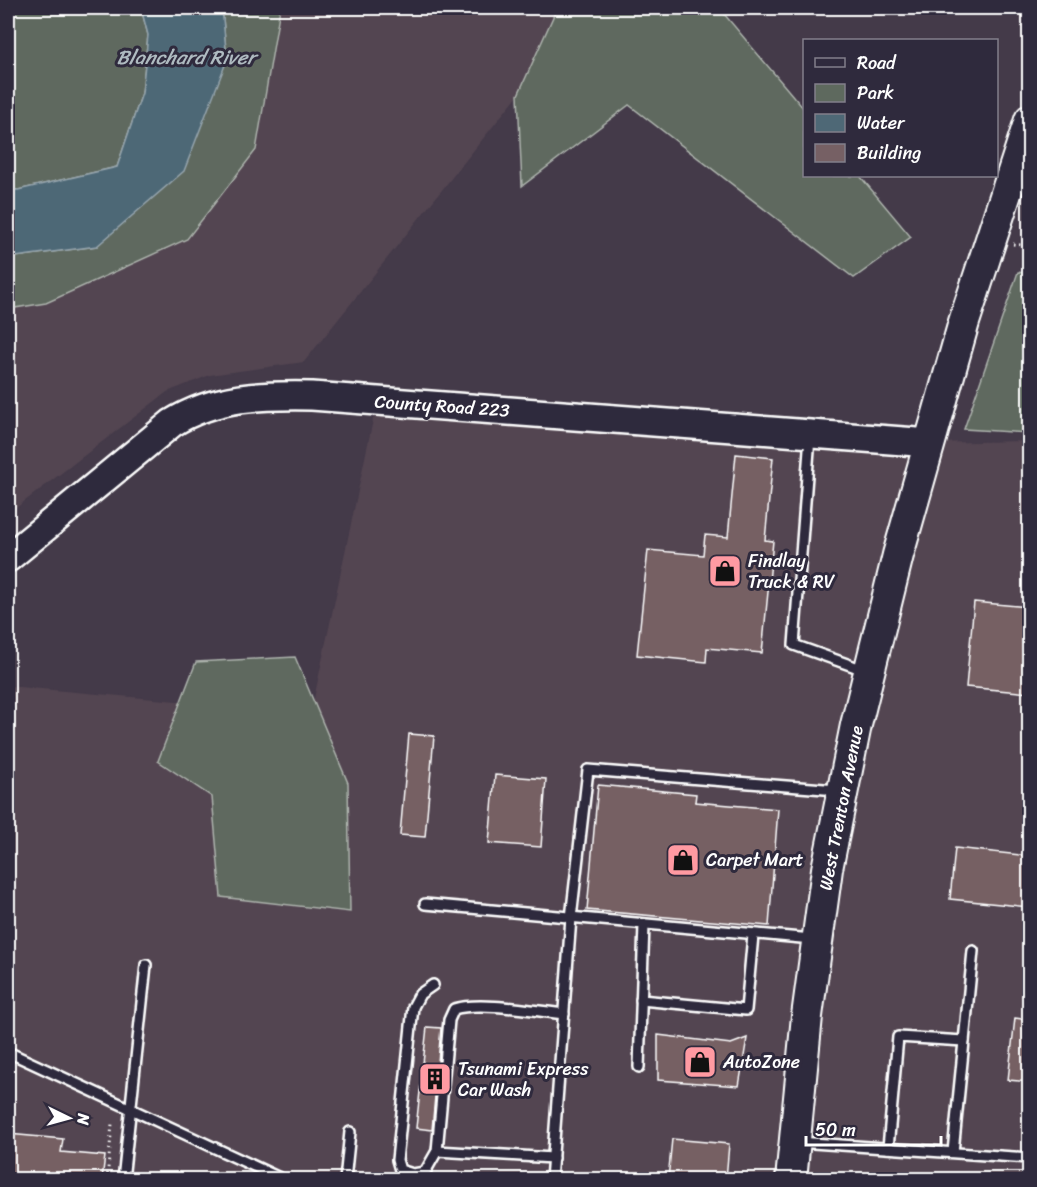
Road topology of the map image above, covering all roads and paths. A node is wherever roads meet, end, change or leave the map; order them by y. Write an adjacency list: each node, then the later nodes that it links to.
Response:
1 (1029, 120): 3 (main road, West Trenton Avenue)
2 (811, 434): 3 (street, County Road 223); 4 (street, County Road 223); 5 (lane)
3 (930, 443): 5 (main road, West Trenton Avenue)
4 (8, 558)
5 (870, 672): 6 (main road, West Trenton Avenue)
6 (843, 791): 8 (lane); 11 (main road, West Trenton Avenue)
7 (425, 904): 8 (lane)
8 (571, 918): 9 (lane); 16 (lane)
9 (644, 925): 10 (lane); 15 (lane)
10 (753, 934): 11 (lane); 15 (lane)
11 (818, 940): 23 (main road, West Trenton Avenue)
12 (973, 951): 17 (lane)
13 (147, 966): 20 (lane)
14 (433, 985): 25 (lane)
15 (641, 1000): 19 (lane)
16 (564, 1014): 25 (lane); 27 (lane)
17 (964, 1041): 24 (lane); 26 (lane)
18 (8, 1052): 20 (lane)
19 (639, 1067)
20 (130, 1108): 30 (lane); 31 (lane)
21 (112, 1124): 29 (path)
22 (350, 1132): 32 (lane)
23 (795, 1142): 24 (lane); 34 (main road, West Trenton Avenue)
24 (888, 1148): 26 (lane)
25 (437, 1151): 27 (lane)
26 (953, 1152): 28 (lane)
27 (553, 1158): 33 (lane)
28 (1029, 1158)
29 (107, 1179)
30 (123, 1179)
31 (284, 1179)
32 (345, 1179)
33 (551, 1179)
34 (791, 1179)

